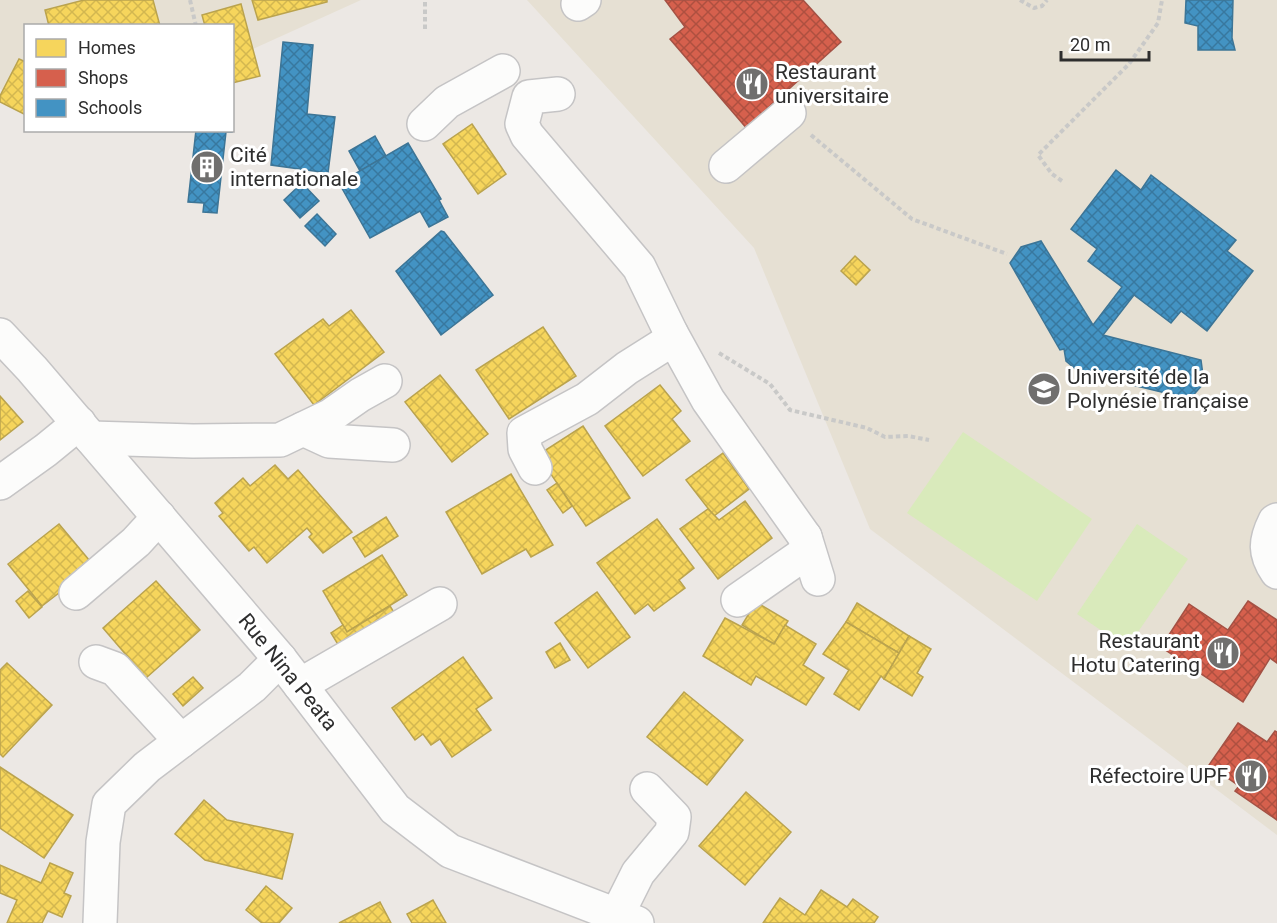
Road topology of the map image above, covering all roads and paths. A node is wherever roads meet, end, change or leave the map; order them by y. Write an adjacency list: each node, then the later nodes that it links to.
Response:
1 (190, 0): 6 (path)
2 (425, 0): 7 (path)
3 (1020, 0): 4 (path)
4 (1047, 0)
5 (1161, 0): 13 (path)
6 (196, 24)
7 (425, 29)
8 (503, 71): 11 (street)
9 (558, 94): 15 (street)
10 (789, 113): 12 (street); 14 (path)
11 (424, 124)
12 (726, 166)
13 (1062, 181)
14 (1007, 254)
15 (671, 333): 23 (street); 27 (street)
16 (0, 335): 20 (street, Rue Nina Peata)
17 (712, 349): 21 (path)
18 (385, 381): 19 (street)
19 (303, 429): 20 (street); 22 (street)
20 (85, 430): 24 (street); 25 (street, Rue Nina Peata)
21 (929, 440)
22 (393, 445)
23 (535, 468)
24 (0, 483)
25 (159, 517): 30 (street); 33 (street, Rue Nina Peata)
26 (1277, 520): 28 (street)
27 (805, 537): 29 (street); 31 (street)
28 (1277, 572)
29 (818, 579)
30 (76, 593)
31 (738, 600)
32 (441, 604): 35 (street)
33 (280, 659): 35 (street, Rue Nina Peata); 36 (street)
34 (96, 663): 36 (street)
35 (300, 685): 38 (street, Rue Nina Peata)
36 (181, 741): 40 (street)
37 (647, 789): 39 (street)
38 (566, 911): 39 (street, Rue Nina Peata)
39 (627, 919)
40 (100, 923)

